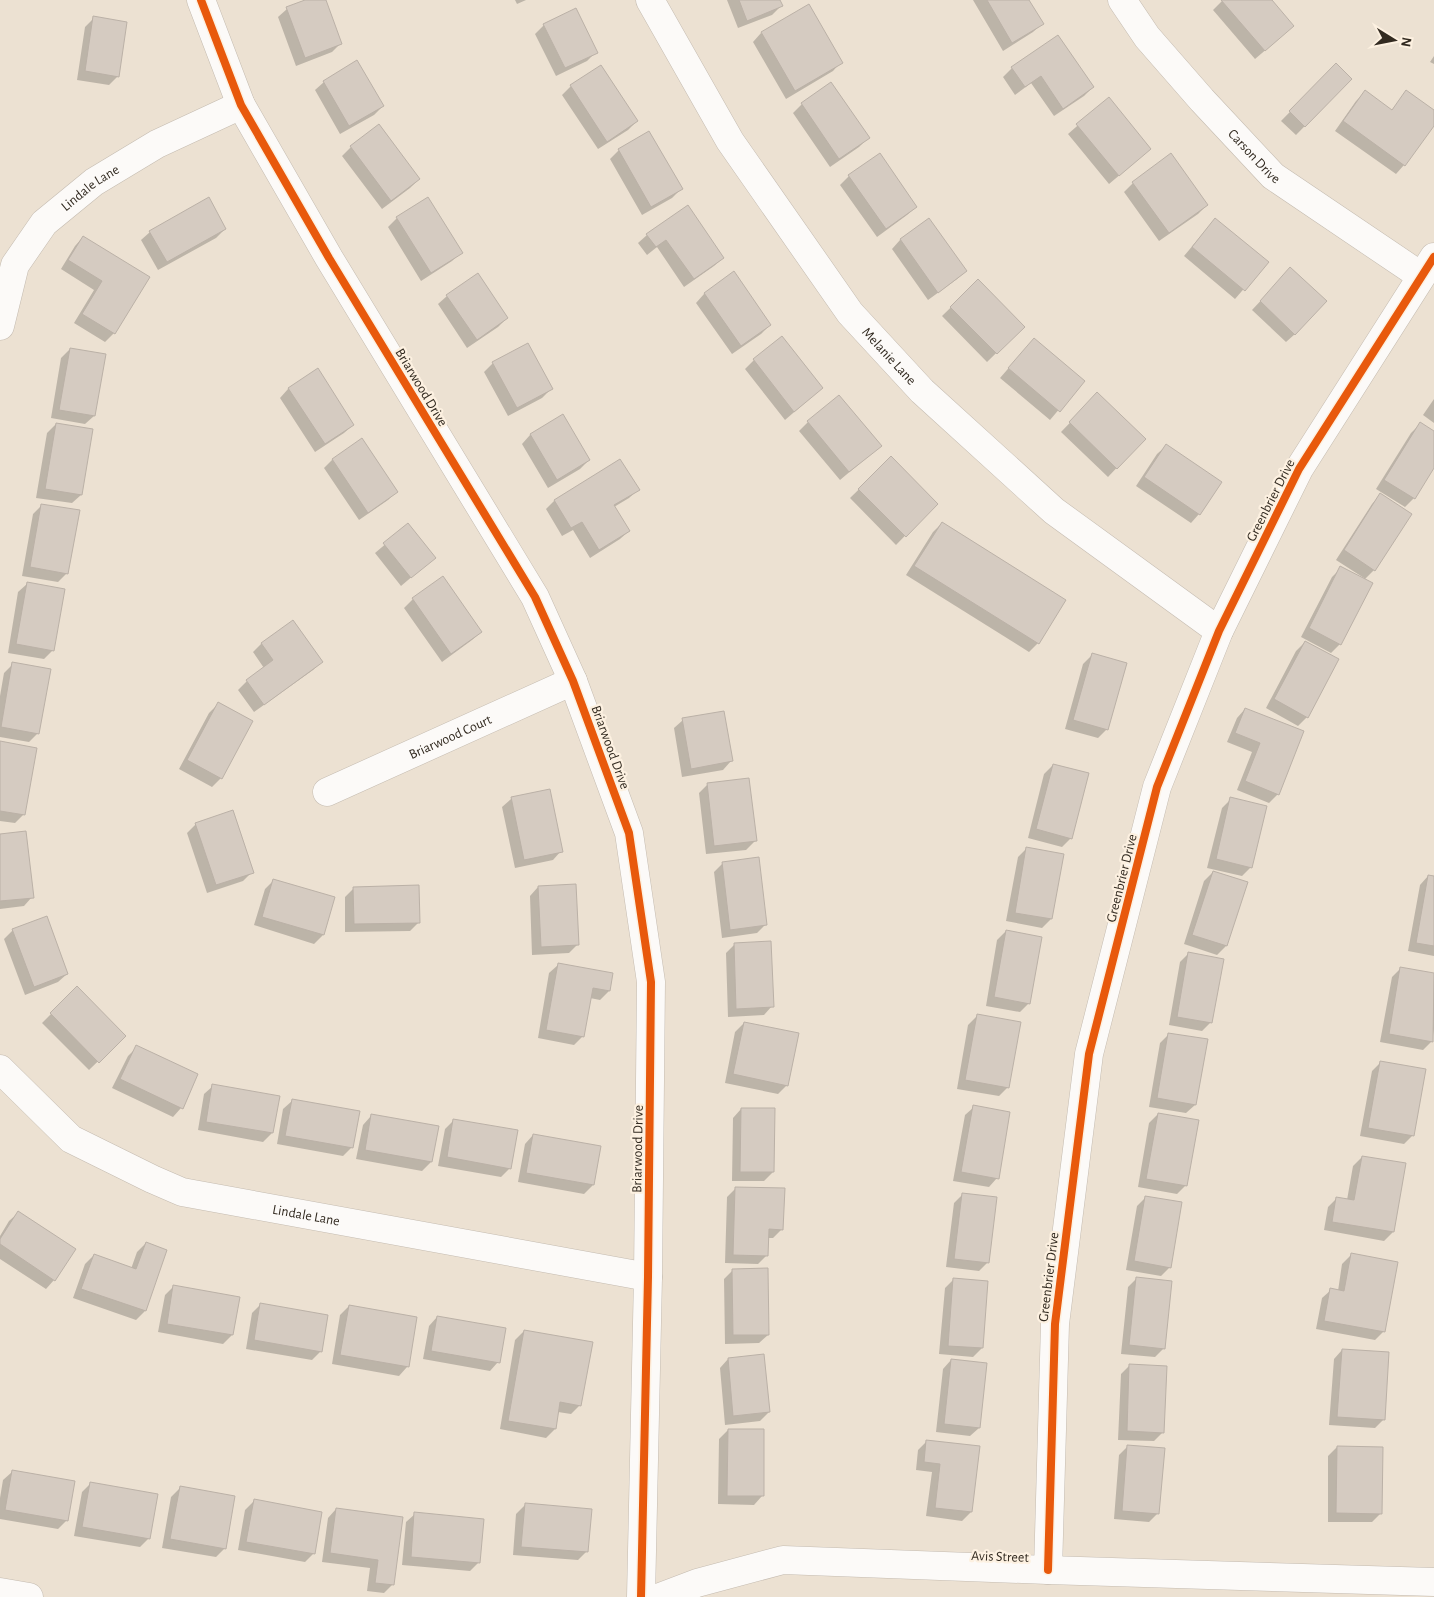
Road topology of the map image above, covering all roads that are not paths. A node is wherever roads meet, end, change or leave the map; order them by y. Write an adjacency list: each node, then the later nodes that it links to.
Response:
1 (201, 0): 4 (street, Briarwood Drive)
2 (650, 0): 7 (street, Melanie Lane)
3 (1122, 0): 5 (street, Carson Drive)
4 (241, 105): 6 (street, Lindale Lane); 8 (street, Briarwood Drive)
5 (1427, 267): 7 (street, Greenbrier Drive)
6 (0, 326)
7 (1219, 631): 12 (street, Greenbrier Drive)
8 (573, 681): 9 (street, Briarwood Court); 11 (street, Briarwood Drive)
9 (327, 792)
10 (0, 1069): 11 (street, Lindale Lane)
11 (648, 1277): 16 (street, Briarwood Drive)
12 (1048, 1570): 13 (street, Avis Street); 17 (street, Avis Street)
13 (1434, 1582)
14 (0, 1592): 15 (street)
15 (29, 1597)
16 (640, 1597)
17 (660, 1597)

